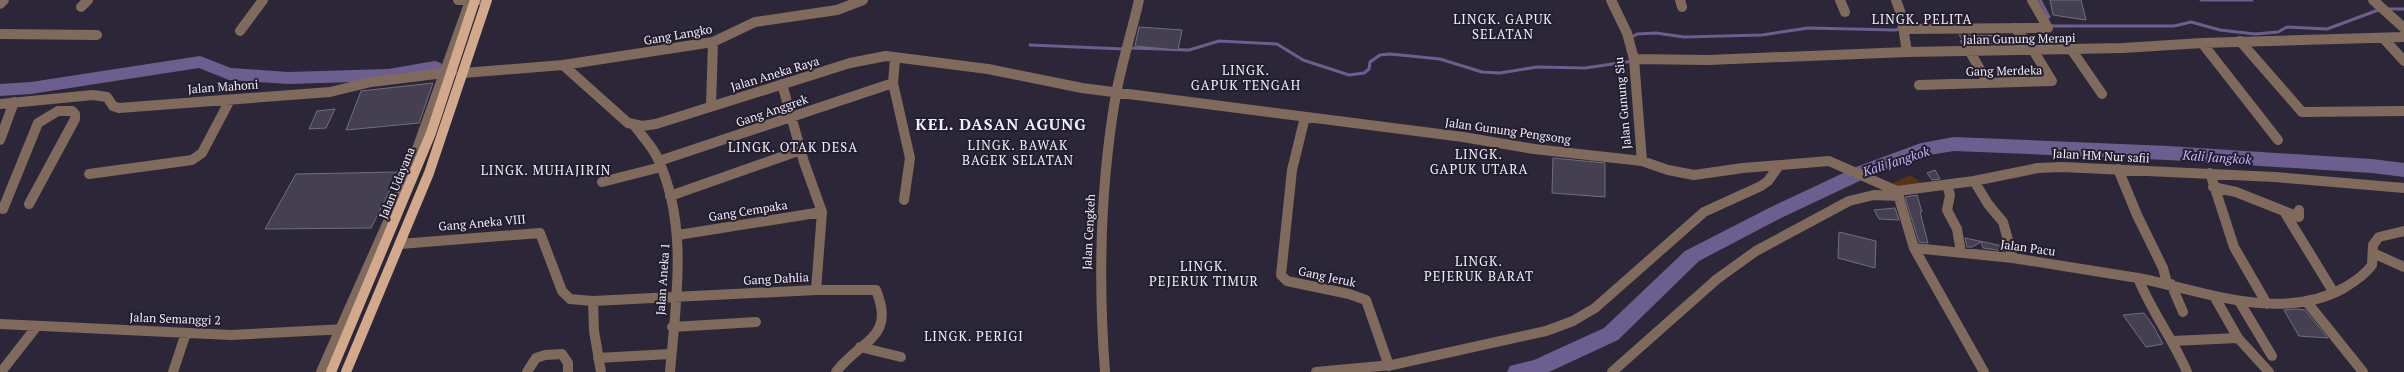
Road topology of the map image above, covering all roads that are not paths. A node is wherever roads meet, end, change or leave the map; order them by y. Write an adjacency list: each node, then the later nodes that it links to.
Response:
1 (4, 0): 15 (street)
2 (88, 0): 16 (street)
3 (263, 0): 24 (street)
4 (458, 0): 5 (street)
5 (475, 0): 20 (main road, Jalan Udayana); 41 (street)
6 (487, 0): 18 (main road)
7 (855, 0): 17 (street)
8 (863, 0): 17 (street, Gang Langko)
9 (1139, 0): 46 (street, Jalan Cengkeh)
10 (1611, 0): 37 (street, Jalan Gunung Siu)
11 (1840, 0): 19 (street)
12 (1896, 0): 21 (street)
13 (2032, 0): 22 (street)
14 (2376, 3): 23 (street)
15 (0, 4)
16 (81, 7)
17 (847, 7): 30 (street, Gang Langko)
18 (483, 12): 20 (main road); 40 (main road)
19 (1846, 12)
20 (470, 14): 41 (main road, Jalan Udayana)
21 (1904, 28): 22 (street); 34 (street)
22 (2015, 28): 33 (street)
23 (2404, 28)
24 (240, 31)
25 (0, 34): 26 (street)
26 (97, 35)
27 (2404, 37): 28 (street, Jalan Gunung Merapi)
28 (2384, 39): 29 (street, Jalan Gunung Merapi); 38 (street)
29 (2240, 41): 31 (street, Jalan Gunung Merapi); 54 (street)
30 (713, 42): 39 (street, Gang Langko); 52 (street)
31 (2202, 43): 32 (street, Jalan Gunung Merapi); 59 (street)
32 (2071, 49): 33 (street, Jalan Gunung Merapi); 47 (street)
33 (2033, 50): 35 (street, Jalan Gunung Merapi); 43 (street, Gang Merdeka)
34 (1907, 52): 35 (street, Jalan Gunung Merapi); 37 (street, Jalan Gunung Merapi)
35 (1970, 52): 43 (street)
36 (895, 58): 42 (street); 44 (street, Jalan Aneka Raya); 46 (street, Jalan Aneka Raya)
37 (1635, 60): 61 (street, Jalan Gunung Siu)
38 (2404, 61)
39 (562, 64): 40 (street); 57 (street)
40 (464, 71): 82 (main road)
41 (450, 72): 49 (street, Jalan Mahoni); 103 (main road, Jalan Udayana)
42 (893, 83): 56 (street, Gang Anggrek); 74 (street)
43 (1988, 83): 45 (street, Gang Merdeka)
44 (782, 84): 52 (street, Jalan Aneka Raya); 56 (street)
45 (1919, 85)
46 (1116, 93): 55 (street, Jalan Gunung Pengsong); 123 (street, Jalan Cengkeh)
47 (2102, 94)
48 (70, 97): 49 (street, Jalan Mahoni); 50 (street, Jalan Mahoni); 53 (street)
49 (230, 100): 66 (street)
50 (14, 102): 51 (street, Jalan Mahoni); 58 (street)
51 (0, 104)
52 (711, 106): 57 (street, Jalan Aneka Raya)
53 (62, 110): 75 (street); 76 (street)
54 (2404, 111)
55 (1305, 117): 61 (street, Jalan Gunung Pengsong); 112 (street, Gang Jeruk)
56 (790, 118): 60 (street); 62 (street, Gang Anggrek)
57 (634, 125): 62 (street, Jalan Aneka 1)
58 (0, 140)
59 (2278, 140)
60 (800, 150): 73 (street); 78 (street)
61 (1642, 161): 63 (street, Jalan Gunung Pengsong)
62 (660, 164): 68 (street, Gang Anggrek); 73 (street, Jalan Aneka 1)
63 (1778, 166): 72 (street, Jalan Gunung Pengsong); 112 (street)
64 (2118, 169): 65 (street, Jalan HM Nur safii); 67 (street, Jalan HM Nur safii); 89 (street)
65 (2210, 173): 70 (street); 71 (street)
66 (89, 174)
67 (1974, 181): 69 (street, Jalan HM Nur safii); 86 (street)
68 (602, 182)
69 (1947, 185): 72 (street, Jalan HM Nur safii); 84 (street)
70 (2213, 187): 79 (street); 97 (street)
71 (2404, 188)
72 (1895, 192): 83 (street); 125 (street, Jalan HM Nur safii)
73 (670, 196): 81 (street, Jalan Aneka 1)
74 (904, 200)
75 (28, 204)
76 (3, 209)
77 (2299, 210): 79 (street)
78 (822, 212): 81 (street, Gang Cempaka); 90 (street)
79 (2285, 212): 91 (street)
80 (2404, 231): 85 (street, Jalan Pacu)
81 (678, 235): 92 (street, Jalan Aneka 1)
82 (400, 244): 95 (street, Gang Aneka VIII); 117 (main road)
83 (1914, 248): 84 (street, Jalan Pacu); 126 (street)
84 (1961, 252): 86 (street, Jalan Pacu)
85 (2373, 253): 87 (street); 91 (street, Jalan Pacu)
86 (2013, 258): 88 (street, Jalan Pacu)
87 (2404, 267)
88 (2138, 278): 89 (street, Jalan Pacu); 106 (street)
89 (2169, 284): 93 (street, Jalan Pacu); 98 (street)
90 (816, 290): 92 (street, Gang Dahlia); 107 (street, Gang Dahlia)
91 (2334, 293): 94 (street, Jalan Pacu)
92 (676, 296): 95 (street, Gang Dahlia); 102 (street, Jalan Aneka 1)
93 (2214, 296): 96 (street, Jalan Pacu); 105 (street)
94 (2306, 300): 97 (street, Jalan Pacu); 129 (street)
95 (593, 301): 111 (street)
96 (2239, 301): 97 (street, Jalan Pacu); 109 (street)
97 (2267, 304)
98 (2182, 312)
99 (756, 322): 102 (street)
100 (0, 324): 101 (street, Jalan Semanggi 2)
101 (37, 326): 104 (street, Jalan Semanggi 2); 113 (street)
102 (672, 327): 108 (street, Jalan Aneka 1)
103 (345, 329): 104 (street, Jalan Semanggi 2); 115 (street); 116 (main road, Jalan Udayana)
104 (186, 333): 114 (street)
105 (2238, 338): 106 (street); 128 (street)
106 (2172, 341): 127 (street)
107 (860, 347): 110 (street); 122 (street)
108 (670, 354): 111 (street); 121 (street, Jalan Aneka 1)
109 (2272, 356)
110 (901, 357)
111 (598, 358): 120 (street)
112 (1389, 366): 124 (street)
113 (1, 372)
114 (173, 372)
115 (321, 372)
116 (331, 372)
117 (346, 372)
118 (527, 372): 119 (street)
119 (568, 372)
120 (601, 372)
121 (670, 372)
122 (836, 372)
123 (1105, 372)
124 (1316, 372)
125 (1612, 372)
126 (1984, 372)
127 (2187, 372)
128 (2269, 372)
129 (2363, 372)

